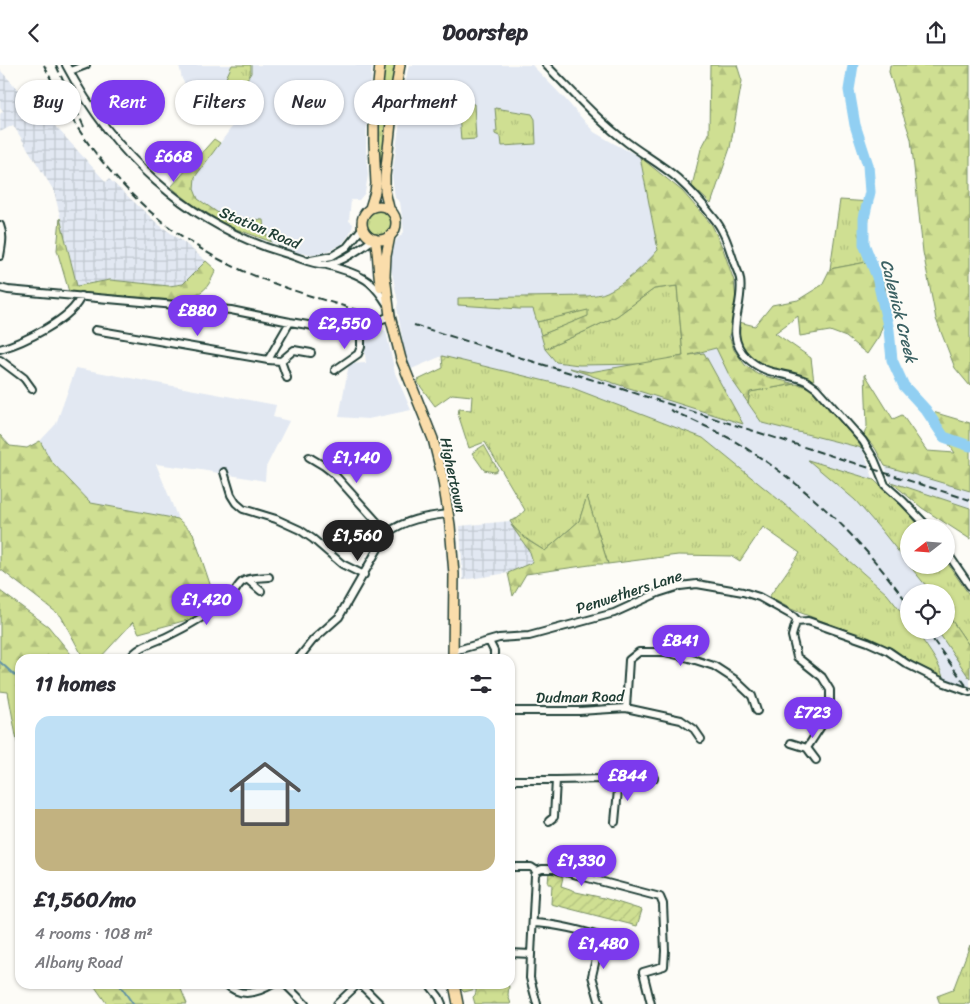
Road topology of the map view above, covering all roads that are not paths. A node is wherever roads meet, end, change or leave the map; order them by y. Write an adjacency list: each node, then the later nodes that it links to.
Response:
1 (86, 65): 5 (street)
2 (380, 65): 6 (highway)
3 (400, 65): 7 (highway)
4 (546, 65): 33 (street)
5 (68, 68): 13 (street, Station Road)
6 (370, 208): 7 (highway); 9 (highway)
7 (389, 208): 10 (highway)
8 (0, 225): 12 (street)
9 (363, 227): 11 (highway); 13 (street, Station Road)
10 (390, 236): 11 (highway); 17 (highway, Highertown)
11 (374, 239): 14 (street); 17 (highway, Highertown)
12 (0, 255)
13 (305, 261): 14 (street, Station Road)
14 (326, 265): 17 (street, Station Road)
15 (0, 288): 16 (street)
16 (81, 297): 19 (street); 22 (street)
17 (387, 304): 18 (highway, Highertown)
18 (390, 316): 21 (street); 32 (highway, Highertown)
19 (290, 322): 21 (street); 25 (street)
20 (96, 330): 25 (street)
21 (361, 334): 27 (street)
22 (0, 349)
23 (311, 353): 26 (street)
24 (0, 360): 29 (street)
25 (268, 361): 26 (street)
26 (281, 361): 28 (street)
27 (335, 369)
28 (287, 379)
29 (32, 389)
30 (309, 457): 34 (street)
31 (224, 471): 36 (street)
32 (448, 514): 34 (street); 45 (highway, Highertown)
33 (920, 519)
34 (387, 533): 36 (street)
35 (955, 564): 39 (street)
36 (364, 575): 44 (street)
37 (269, 577): 38 (street)
38 (248, 580): 40 (street); 43 (street)
39 (970, 587)
40 (261, 591)
41 (796, 622): 42 (street, Penwethers Lane); 48 (street); 54 (street)
42 (489, 641): 46 (street, Penwethers Lane); 47 (street)
43 (133, 654)
44 (302, 654)
45 (453, 654)
46 (456, 654)
47 (494, 654)
48 (970, 692)
49 (626, 708): 50 (street, Dudman Road); 51 (street); 52 (street, Dudman Road)
50 (515, 711)
51 (757, 711)
52 (701, 739)
53 (792, 743): 54 (street)
54 (807, 748): 55 (street)
55 (816, 760)
56 (654, 778): 57 (street)
57 (619, 779): 59 (street); 61 (street)
58 (515, 780): 59 (street)
59 (556, 780): 60 (street)
60 (549, 821)
61 (615, 822)
62 (515, 867): 63 (street)
63 (537, 871): 64 (street); 83 (street)
64 (533, 923): 65 (street); 68 (street)
65 (601, 937): 66 (street); 82 (street)
66 (610, 939)
67 (515, 953): 68 (street)
68 (531, 954): 81 (street)
69 (233, 989): 70 (street)
70 (266, 989)
71 (290, 989): 76 (street)
72 (354, 989): 77 (street)
73 (364, 989): 78 (street)
74 (433, 989): 79 (street)
75 (455, 989): 80 (highway)
76 (305, 1004)
77 (337, 1004)
78 (380, 1004)
79 (442, 1004)
80 (458, 1004)
81 (537, 1004)
82 (600, 1004)
83 (651, 1004)

